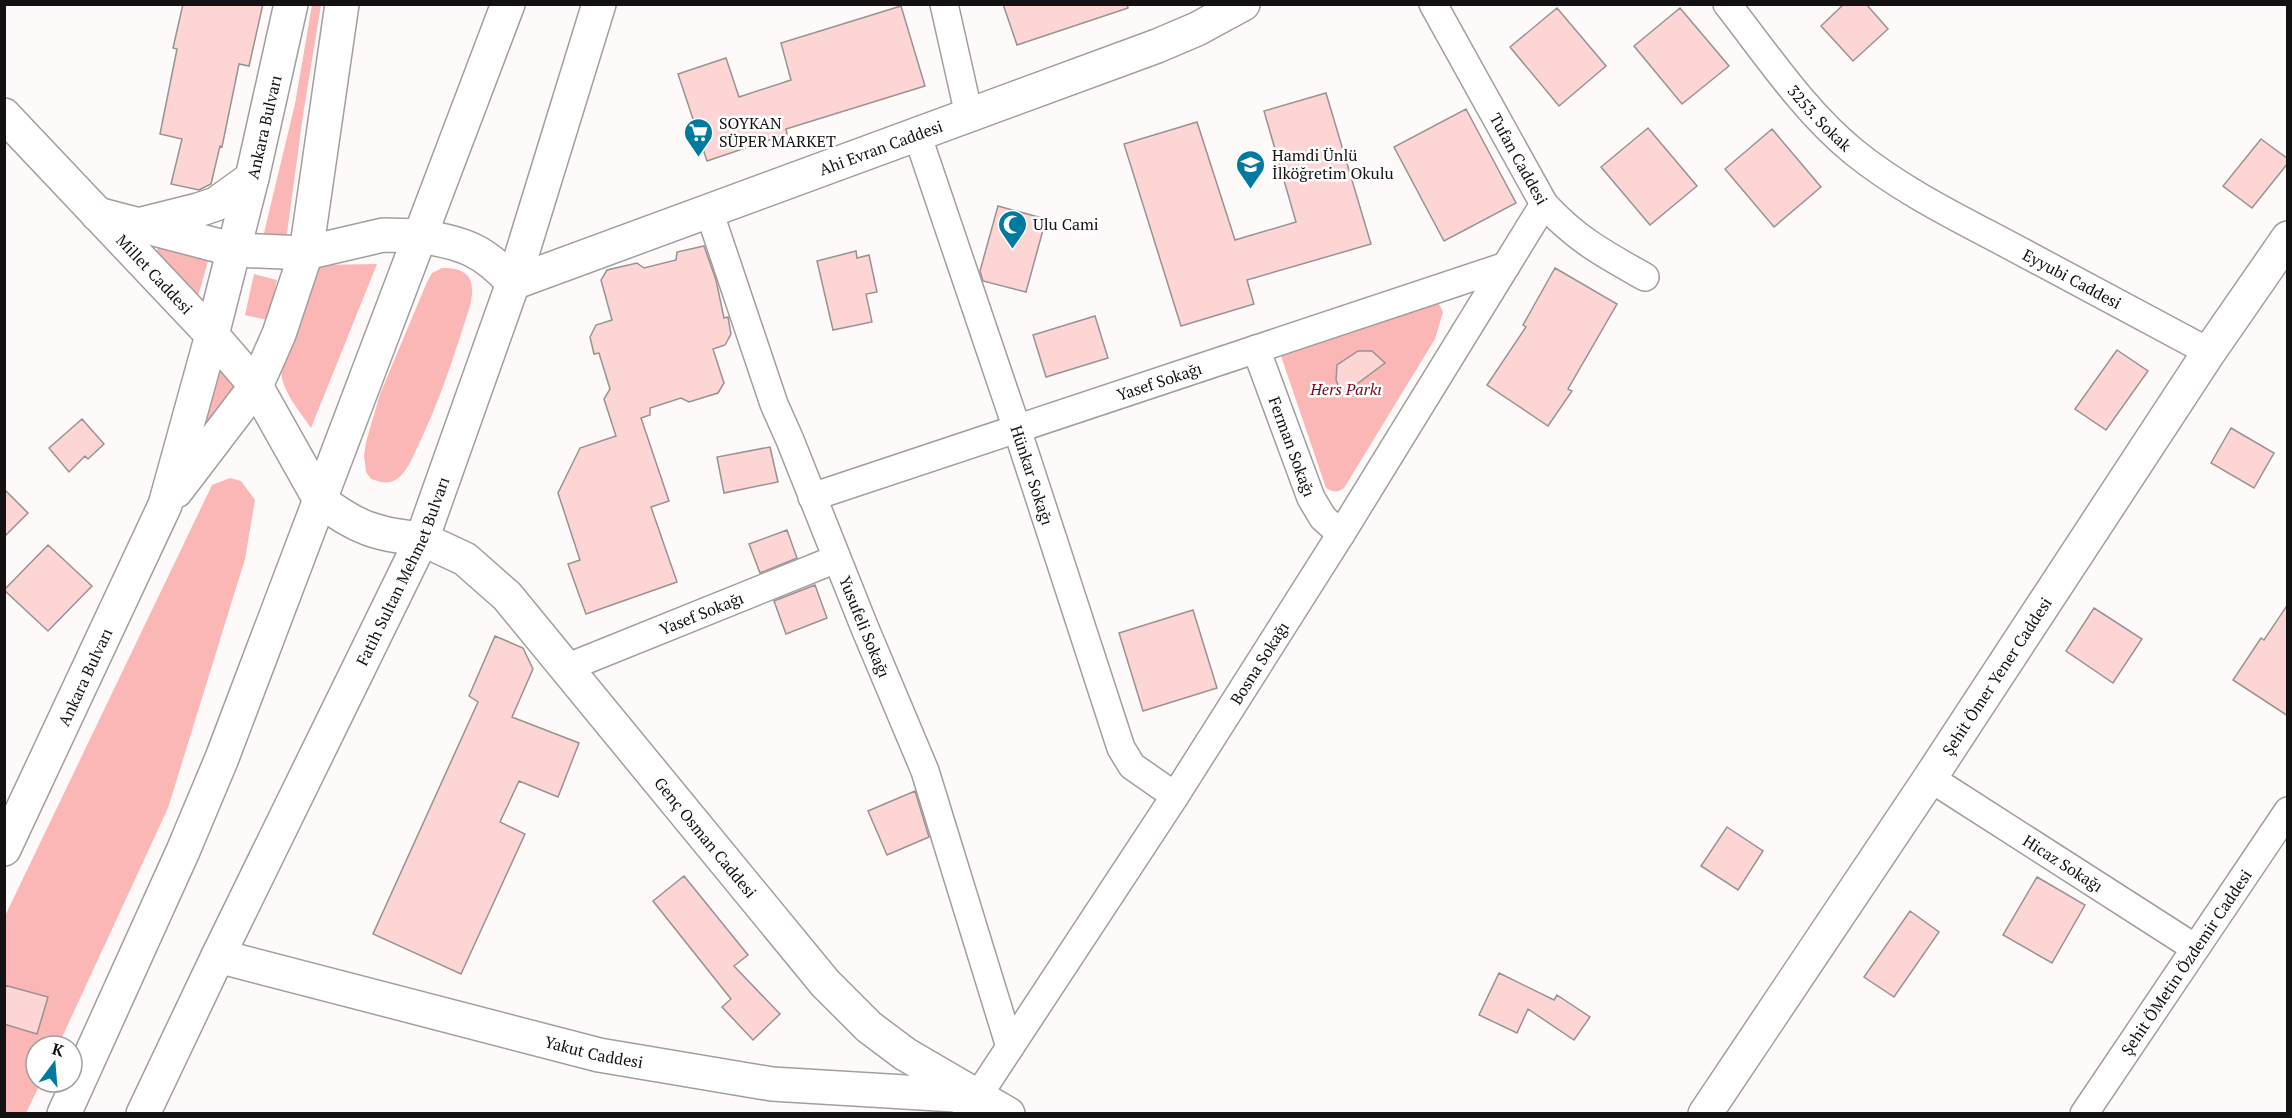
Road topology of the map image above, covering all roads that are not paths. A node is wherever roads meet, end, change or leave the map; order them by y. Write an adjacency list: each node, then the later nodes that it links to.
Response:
1 (291, 4): 12 (main road, Ankara Bulvarı)
2 (342, 4): 21 (main road, Ankara Bulvarı)
3 (508, 4): 18 (main road)
4 (599, 4): 24 (main road, Fatih Sultan Mehmet Bulvarı)
5 (944, 4): 10 (street)
6 (1433, 4): 13 (street, Tufan Caddesi)
7 (1727, 4): 14 (street, 3253. Sokak)
8 (1237, 6): 10 (main road, Ahi Evran Caddesi)
9 (4, 115): 16 (main road, Millet Caddesi)
10 (969, 115): 11 (main road, Ahi Evran Caddesi)
11 (917, 134): 15 (main road, Ahi Evran Caddesi); 29 (street, Hünkar Sokağı)
12 (252, 178): 17 (main road, Millet Caddesi); 20 (main road, Ankara Bulvarı)
13 (1544, 204): 22 (street, Bosna Sokağı); 23 (street, Tufan Caddesi)
14 (1936, 207): 27 (street, Eyyubi Caddesi)
15 (709, 211): 24 (main road, Ahi Evran Caddesi); 30 (street, Yusufeli Sokağı)
16 (97, 214): 17 (main road, Millet Caddesi); 25 (main road, Millet Caddesi)
17 (138, 225): 20 (main road, Millet Caddesi)
18 (420, 236): 21 (main road); 24 (main road); 31 (main road)
19 (2288, 238): 27 (main road, Şehit Ömer Yener Caddesi)
20 (235, 250): 21 (main road); 25 (main road, Ankara Bulvarı)
21 (306, 253): 28 (main road, Ankara Bulvarı)
22 (1506, 266): 26 (street, Yasef Sokağı); 33 (street, Bosna Sokağı)
23 (1645, 277)
24 (513, 283): 34 (main road, Fatih Sultan Mehmet Bulvarı)
25 (212, 335): 28 (main road); 32 (main road, Ankara Bulvarı)
26 (1256, 349): 29 (street, Yasef Sokağı); 33 (street, Ferman Sokağı)
27 (2210, 352): 37 (main road, Şehit Ömer Yener Caddesi)
28 (256, 386): 31 (main road); 32 (main road, Ankara Bulvarı)
29 (1017, 429): 30 (street, Yasef Sokağı); 38 (street, Hünkar Sokağı)
30 (812, 498): 35 (street, Yusufeli Sokağı)
31 (320, 500): 34 (main road); 45 (main road)
32 (165, 505): 40 (main road, Ankara Bulvarı)
33 (1341, 534): 38 (street, Bosna Sokağı)
34 (422, 539): 36 (main road, Genç Osman Caddesi); 42 (main road, Fatih Sultan Mehmet Bulvarı)
35 (836, 559): 36 (street, Yasef Sokağı); 43 (street, Yusufeli Sokağı)
36 (566, 668): 44 (main road, Genç Osman Caddesi)
37 (1930, 777): 41 (street, Hicaz Sokağı); 48 (main road, Şehit Ömer Yener Caddesi)
38 (1175, 796): 43 (street, Bosna Sokağı)
39 (2288, 811): 41 (street, Şehit ÖMetin Özdemir Caddesi)
40 (4, 849)
41 (2195, 948): 49 (street, Şehit ÖMetin Özdemir Caddesi)
42 (218, 956): 44 (main road, Yakut Caddesi); 46 (main road, Fatih Sultan Mehmet Bulvarı)
43 (1010, 1047): 44 (street, Bosna Sokağı)
44 (972, 1105): 47 (main road, Genç Osman Caddesi)
45 (64, 1113)
46 (143, 1113)
47 (1008, 1113)
48 (1705, 1113)
49 (2084, 1113)

